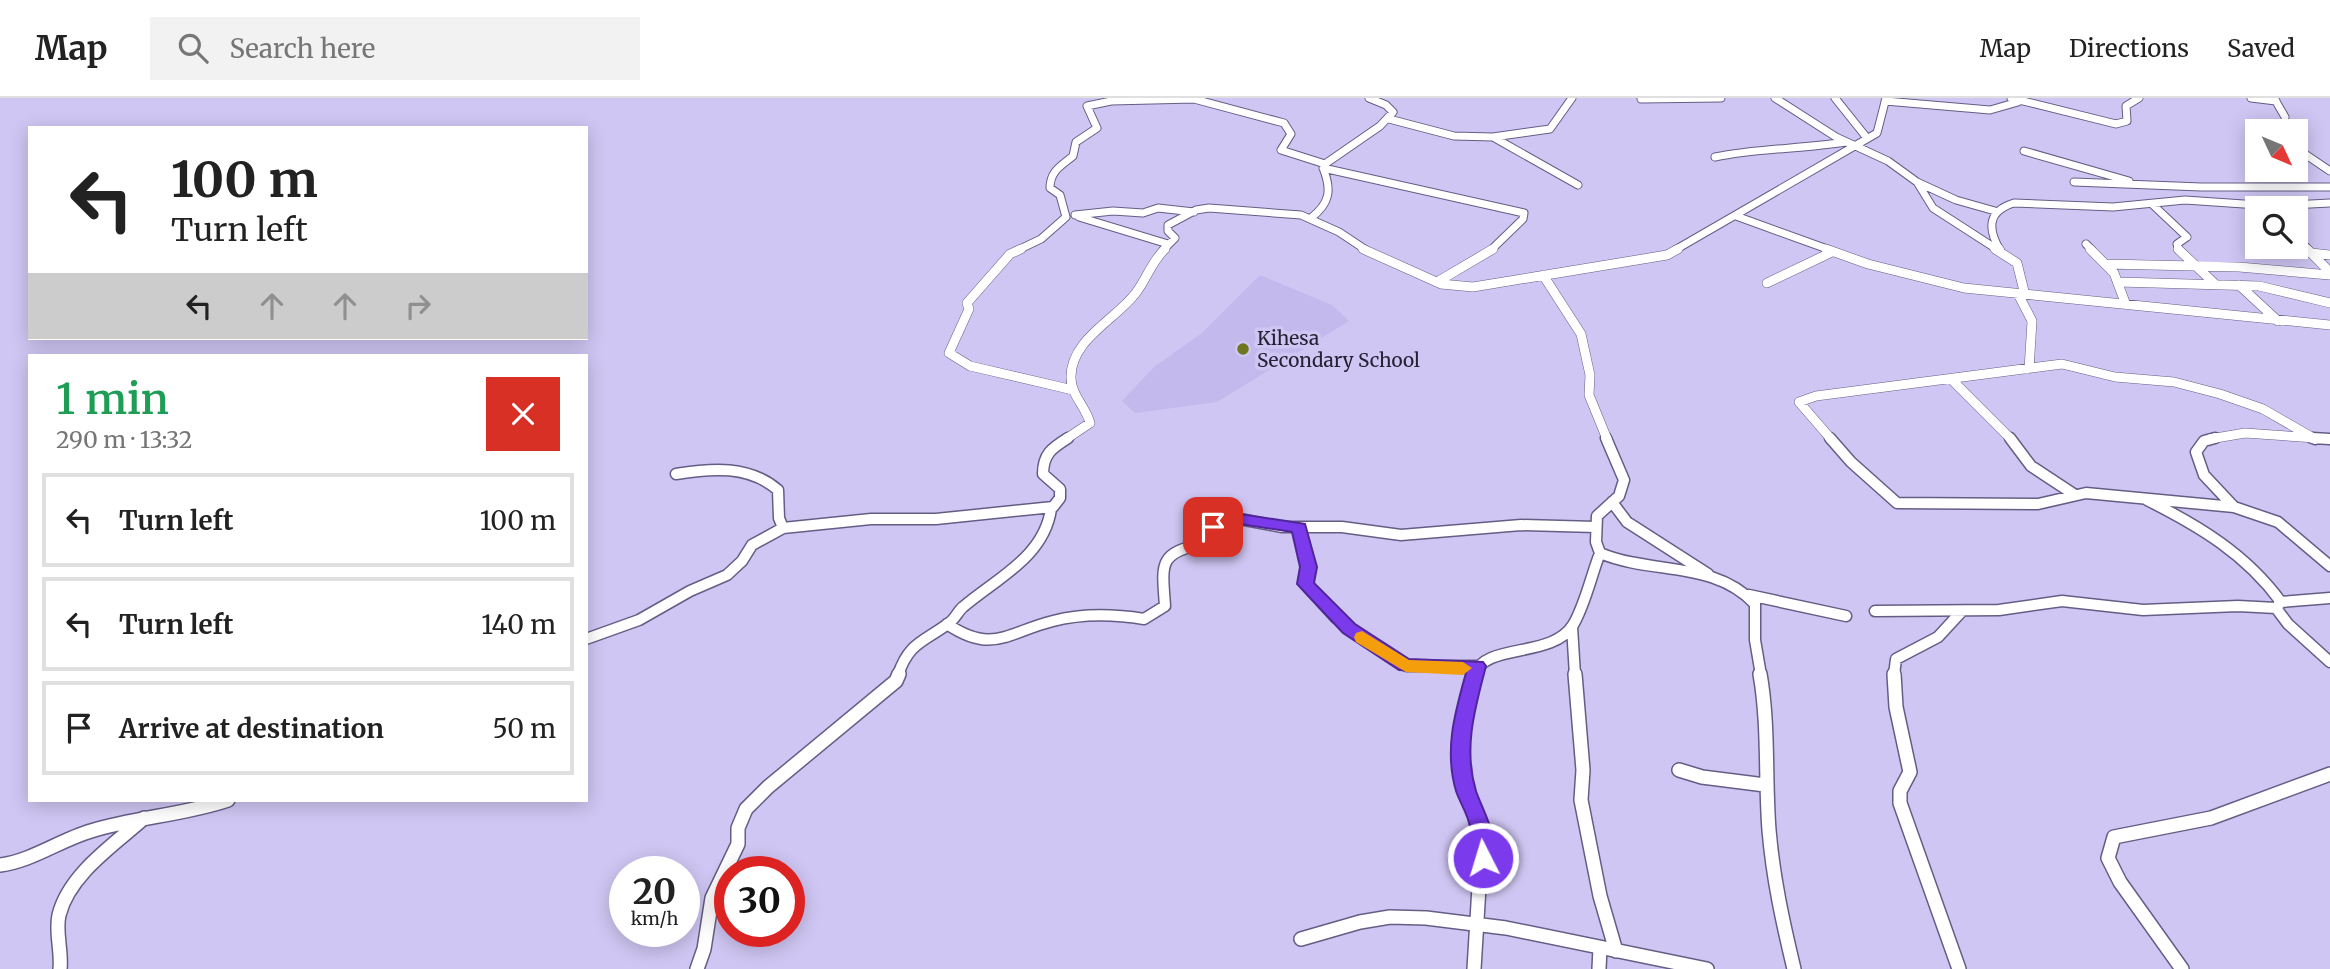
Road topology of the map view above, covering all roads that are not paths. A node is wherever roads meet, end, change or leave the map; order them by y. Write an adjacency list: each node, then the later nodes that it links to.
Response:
1 (1106, 98): 14 (street)
2 (1180, 98): 14 (street); 23 (street)
3 (1369, 98): 16 (street)
4 (1572, 98): 17 (street)
5 (1721, 98): 10 (street)
6 (1775, 98): 19 (street)
7 (1835, 98): 18 (street)
8 (2139, 98): 12 (street)
9 (2251, 98): 13 (street)
10 (1642, 99)
11 (1886, 99): 12 (street); 18 (street)
12 (2014, 100)
13 (2275, 100): 15 (street)
14 (1098, 103): 40 (street)
15 (2285, 117)
16 (1389, 119): 17 (street); 23 (street)
17 (1493, 137): 27 (street)
18 (1867, 138): 19 (street)
19 (1849, 144): 22 (street); 25 (street); 41 (street)
20 (2024, 151): 28 (street)
21 (2308, 156): 24 (street)
22 (1715, 157)
23 (1324, 166): 42 (street); 54 (street)
24 (2330, 171)
25 (1917, 182): 38 (street); 46 (street)
26 (2074, 182): 28 (street)
27 (1578, 185)
28 (2139, 185): 29 (street); 33 (street)
29 (2297, 186): 30 (street); 34 (street)
30 (2319, 186): 31 (street); 32 (street)
31 (2330, 187)
32 (2330, 196)
33 (2185, 201): 35 (street); 37 (street)
34 (2326, 203): 36 (street)
35 (2152, 204): 38 (street); 51 (street)
36 (2308, 204)
37 (2245, 206)
38 (1995, 211): 46 (street)
39 (1194, 212): 40 (street); 42 (street); 43 (street)
40 (1071, 214): 43 (street); 66 (street)
41 (1736, 216): 47 (street); 53 (street)
42 (1311, 218): 54 (street)
43 (1168, 244): 66 (street)
44 (2086, 244): 50 (street)
45 (2308, 250): 48 (street)
46 (2000, 251): 59 (street)
47 (1832, 252): 56 (street); 59 (street)
48 (2311, 253): 49 (street); 52 (street)
49 (2330, 255)
50 (2106, 264): 51 (street); 55 (street)
51 (2194, 265): 52 (street); 57 (street)
52 (2330, 274)
53 (1543, 275): 54 (street); 72 (street)
54 (1437, 282)
55 (2119, 282): 57 (street); 61 (street)
56 (1768, 283)
57 (2215, 284): 58 (street)
58 (2239, 285): 60 (street); 62 (street)
59 (2022, 295): 61 (street); 64 (street)
60 (2330, 303)
61 (2126, 305): 62 (street)
62 (2279, 322): 63 (street)
63 (2330, 326)
64 (2029, 369): 65 (street); 67 (street)
65 (1951, 379): 70 (street); 70 (street)
66 (1073, 390): 74 (street)
67 (2315, 439): 68 (street); 73 (street)
68 (2330, 439)
69 (676, 474): 75 (street)
70 (2075, 495): 71 (street)
71 (2141, 497): 73 (street); 83 (street)
72 (1612, 502): 76 (street); 80 (street)
73 (2234, 507): 79 (street)
74 (1051, 509): 75 (street); 87 (street)
75 (783, 527): 89 (street)
76 (1597, 527): 77 (street); 78 (street)
77 (1299, 528): 87 (street); 91 (street)
78 (1600, 553): 80 (street); 88 (street)
79 (2330, 566)
80 (1710, 576): 81 (street)
81 (1749, 595): 86 (street); 94 (street)
82 (2330, 598): 83 (street)
83 (2278, 605): 85 (street); 90 (street)
84 (1875, 611): 85 (street)
85 (1962, 611): 108 (street)
86 (1846, 616)
87 (947, 624): 103 (street)
88 (1572, 627): 91 (street); 101 (street)
89 (588, 638)
90 (2330, 663)
91 (1477, 666): 98 (street)
92 (1679, 770): 94 (street)
93 (2330, 774): 109 (street)
94 (1765, 785): 107 (street)
95 (222, 802): 96 (street)
96 (146, 816): 97 (street); 102 (street)
97 (0, 865)
98 (1479, 924): 99 (street); 100 (street); 104 (street)
99 (1301, 940)
100 (1600, 948): 101 (street); 105 (street)
101 (1616, 951): 106 (street)
102 (60, 969)
103 (697, 969)
104 (1474, 969)
105 (1599, 969)
106 (1707, 969)
107 (1794, 969)
108 (1959, 969)
109 (2182, 969)

